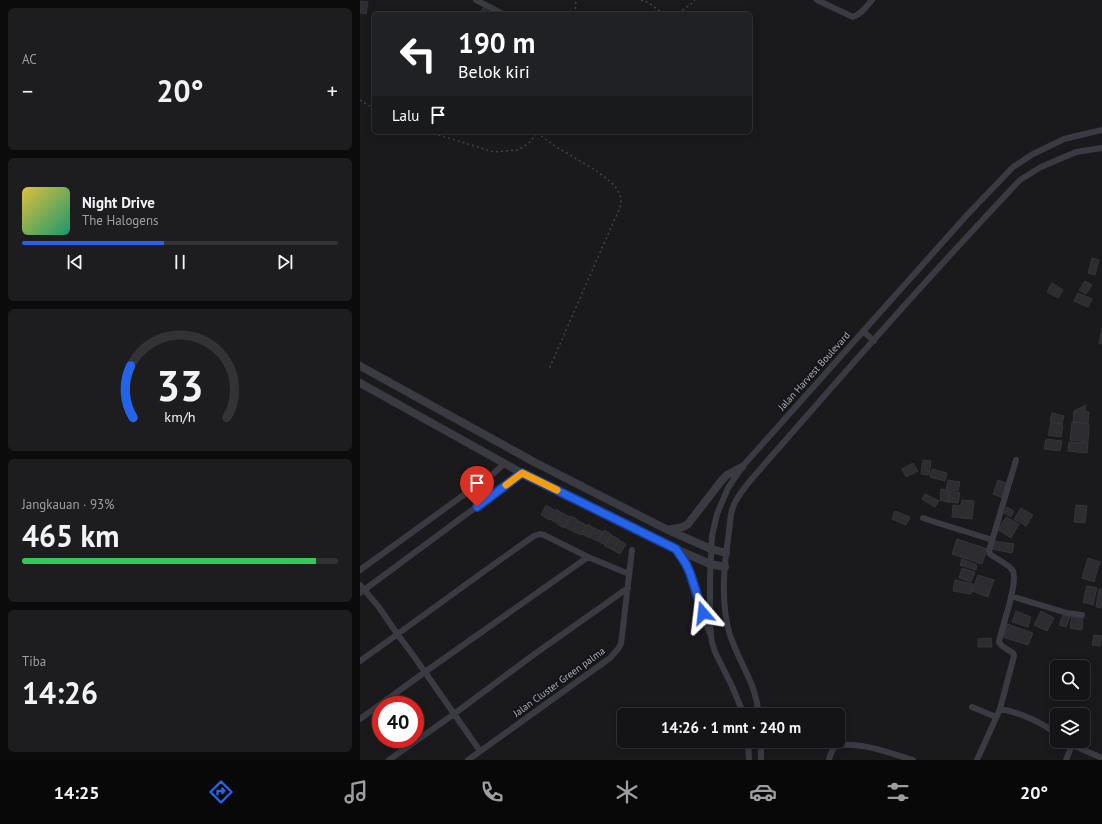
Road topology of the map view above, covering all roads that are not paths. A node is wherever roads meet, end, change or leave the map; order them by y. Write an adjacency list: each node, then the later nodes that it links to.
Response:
1 (476, 0): 4 (street)
2 (817, 0): 3 (street)
3 (872, 0)
4 (499, 12)
5 (1102, 130): 7 (street, Jalan Harvest Boulevard)
6 (1102, 148): 8 (street)
7 (863, 331): 8 (street); 13 (street, Jalan Harvest Boulevard)
8 (874, 341): 21 (street)
9 (360, 366): 16 (street)
10 (360, 383): 12 (street)
11 (1016, 460): 17 (street)
12 (505, 463): 14 (street); 25 (street)
13 (742, 467): 16 (street); 19 (street, Jalan Harvest Boulevard)
14 (522, 473): 18 (street); 27 (street)
15 (923, 518): 17 (street)
16 (668, 530): 19 (street)
17 (992, 540): 29 (street)
18 (676, 549): 23 (street); 31 (street)
19 (711, 549): 21 (street); 23 (street, Jalan Harvest Boulevard)
20 (632, 550): 26 (street, Jalan Cluster Green palma)
21 (726, 553): 24 (street)
22 (588, 557): 26 (street); 32 (street); 34 (street)
23 (710, 564): 24 (street); 31 (street, Jalan Harvest Boulevard)
24 (725, 567): 37 (street)
25 (360, 570)
26 (629, 574): 28 (street, Jalan Cluster Green palma)
27 (361, 588): 32 (street)
28 (628, 588): 39 (street); 47 (street, Jalan Cluster Green palma)
29 (1011, 596): 30 (street); 38 (street)
30 (1082, 616)
31 (710, 631): 36 (street, Jalan Harvest Boulevard)
32 (398, 635): 33 (street); 34 (street)
33 (360, 661)
34 (425, 672): 39 (street); 41 (street)
35 (972, 707): 40 (street)
36 (741, 708)
37 (758, 708)
38 (1000, 709): 40 (street); 42 (street)
39 (454, 714): 47 (street); 49 (street)
40 (996, 717): 55 (street)
41 (360, 719)
42 (1050, 729)
43 (748, 748): 51 (street)
44 (761, 748): 52 (street)
45 (1071, 748): 56 (street)
46 (1079, 748): 48 (street)
47 (480, 751): 50 (street, Jalan Cluster Green palma)
48 (1102, 758)
49 (388, 760)
50 (468, 760)
51 (749, 760)
52 (761, 760)
53 (829, 760): 54 (street)
54 (913, 760)
55 (977, 760)
56 (1066, 760)

